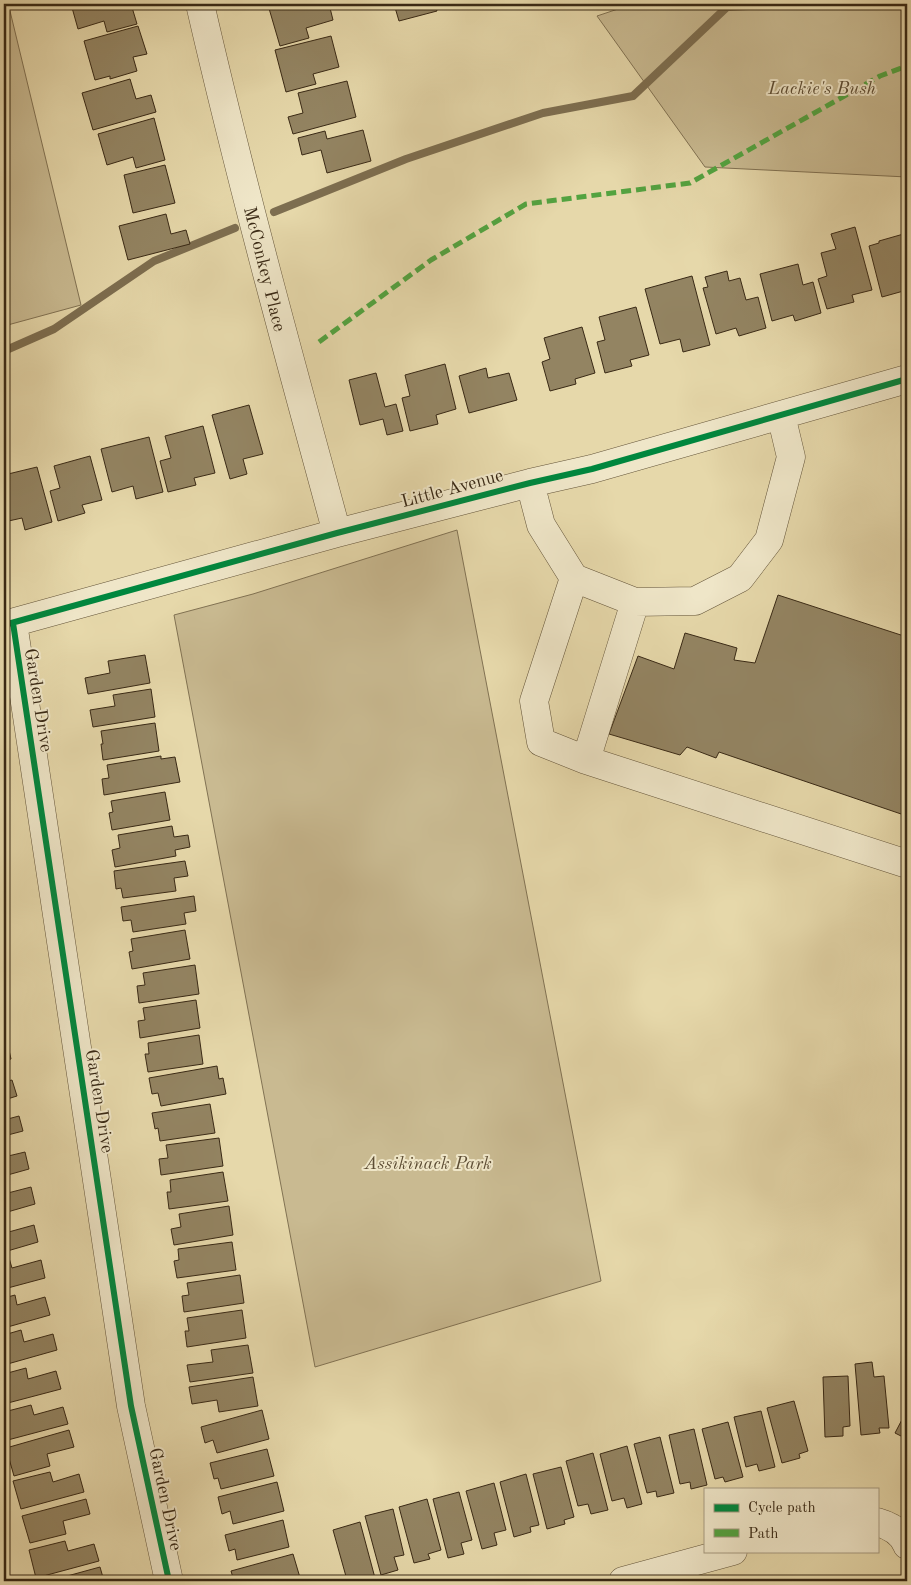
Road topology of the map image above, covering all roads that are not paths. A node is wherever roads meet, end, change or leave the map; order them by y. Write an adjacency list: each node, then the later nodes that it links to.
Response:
1 (200, 4): 5 (street, McConkey Place)
2 (907, 378): 3 (street, Little Avenue)
3 (782, 414): 4 (street, Little Avenue); 7 (street)
4 (530, 483): 5 (street, Little Avenue); 6 (street)
5 (338, 533): 8 (street, Little Avenue)
6 (574, 578): 7 (street); 9 (street)
7 (636, 602): 9 (street)
8 (8, 624): 14 (street, Garden Drive)
9 (586, 760): 10 (street)
10 (907, 864)
11 (878, 1522): 12 (street)
12 (907, 1545)
13 (729, 1552): 15 (street)
14 (169, 1581)
15 (623, 1581)

